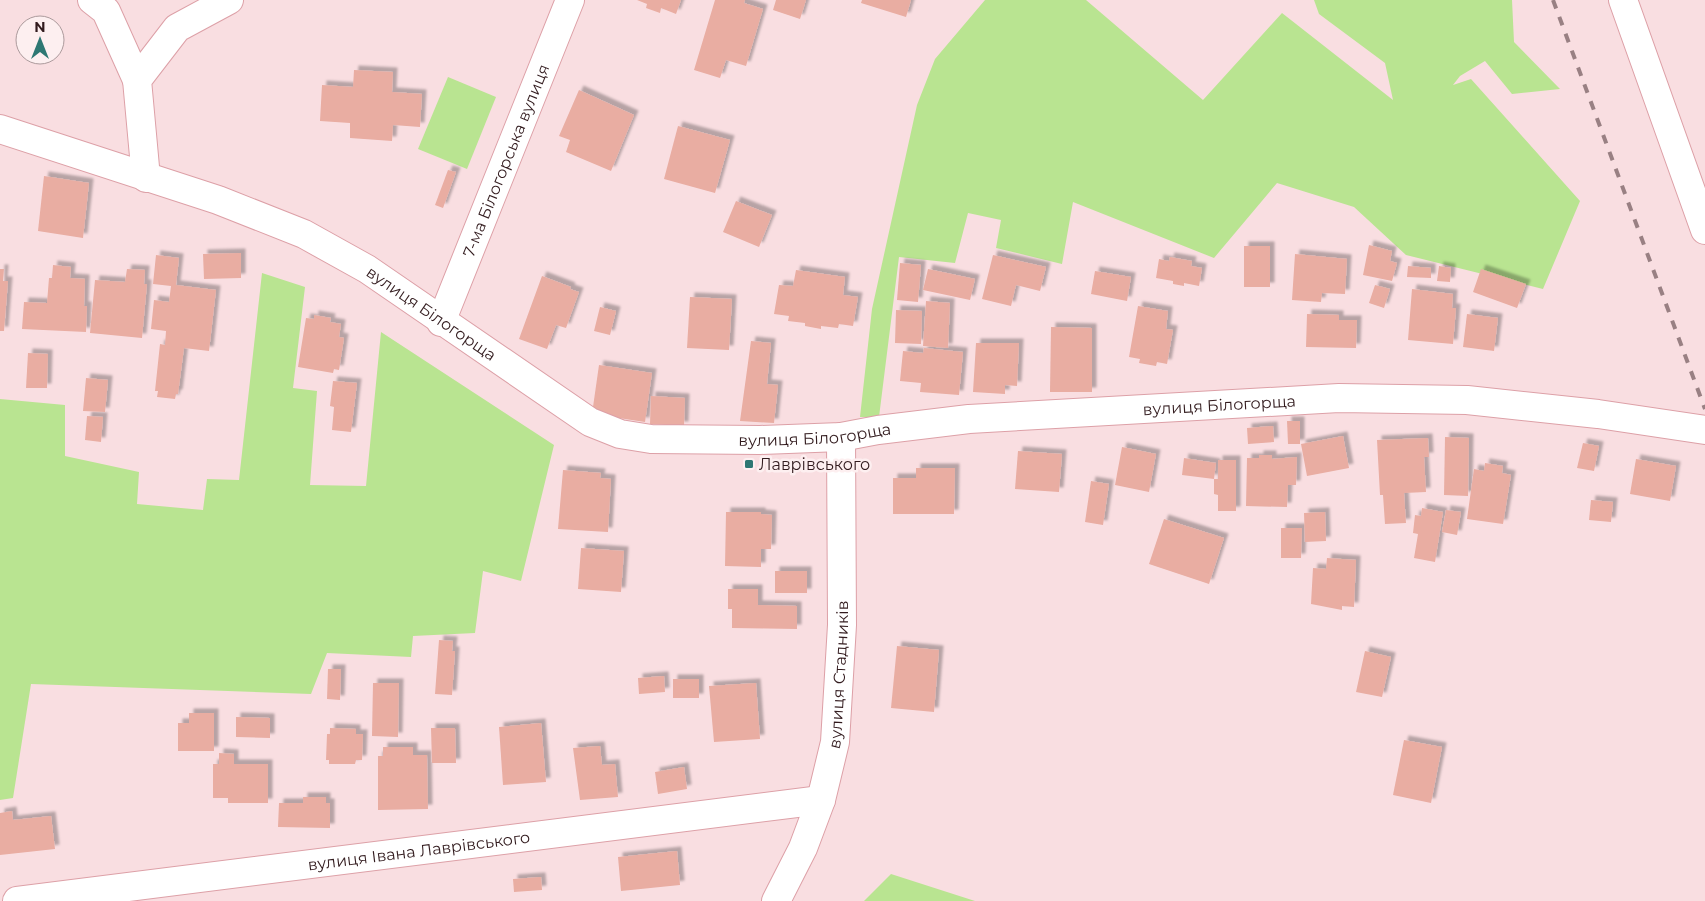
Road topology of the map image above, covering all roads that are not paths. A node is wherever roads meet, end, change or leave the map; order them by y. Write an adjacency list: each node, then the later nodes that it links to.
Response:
1 (92, 0): 5 (street)
2 (229, 0): 5 (street)
3 (570, 0): 9 (street, 7-ма Білогорська вулиця)
4 (1623, 0): 8 (street)
5 (137, 80): 7 (street)
6 (0, 130): 7 (street, вулиця Білогорща)
7 (146, 178): 9 (street, вулиця Білогорща)
8 (1705, 230)
9 (441, 322): 11 (street, вулиця Білогорща)
10 (1705, 430): 11 (street, вулиця Білогорща)
11 (841, 437): 12 (street, вулиця Стадників)
12 (821, 800): 13 (street, вулиця Івана Лаврівського); 14 (street, вулиця Стадників)
13 (16, 901)
14 (776, 901)

